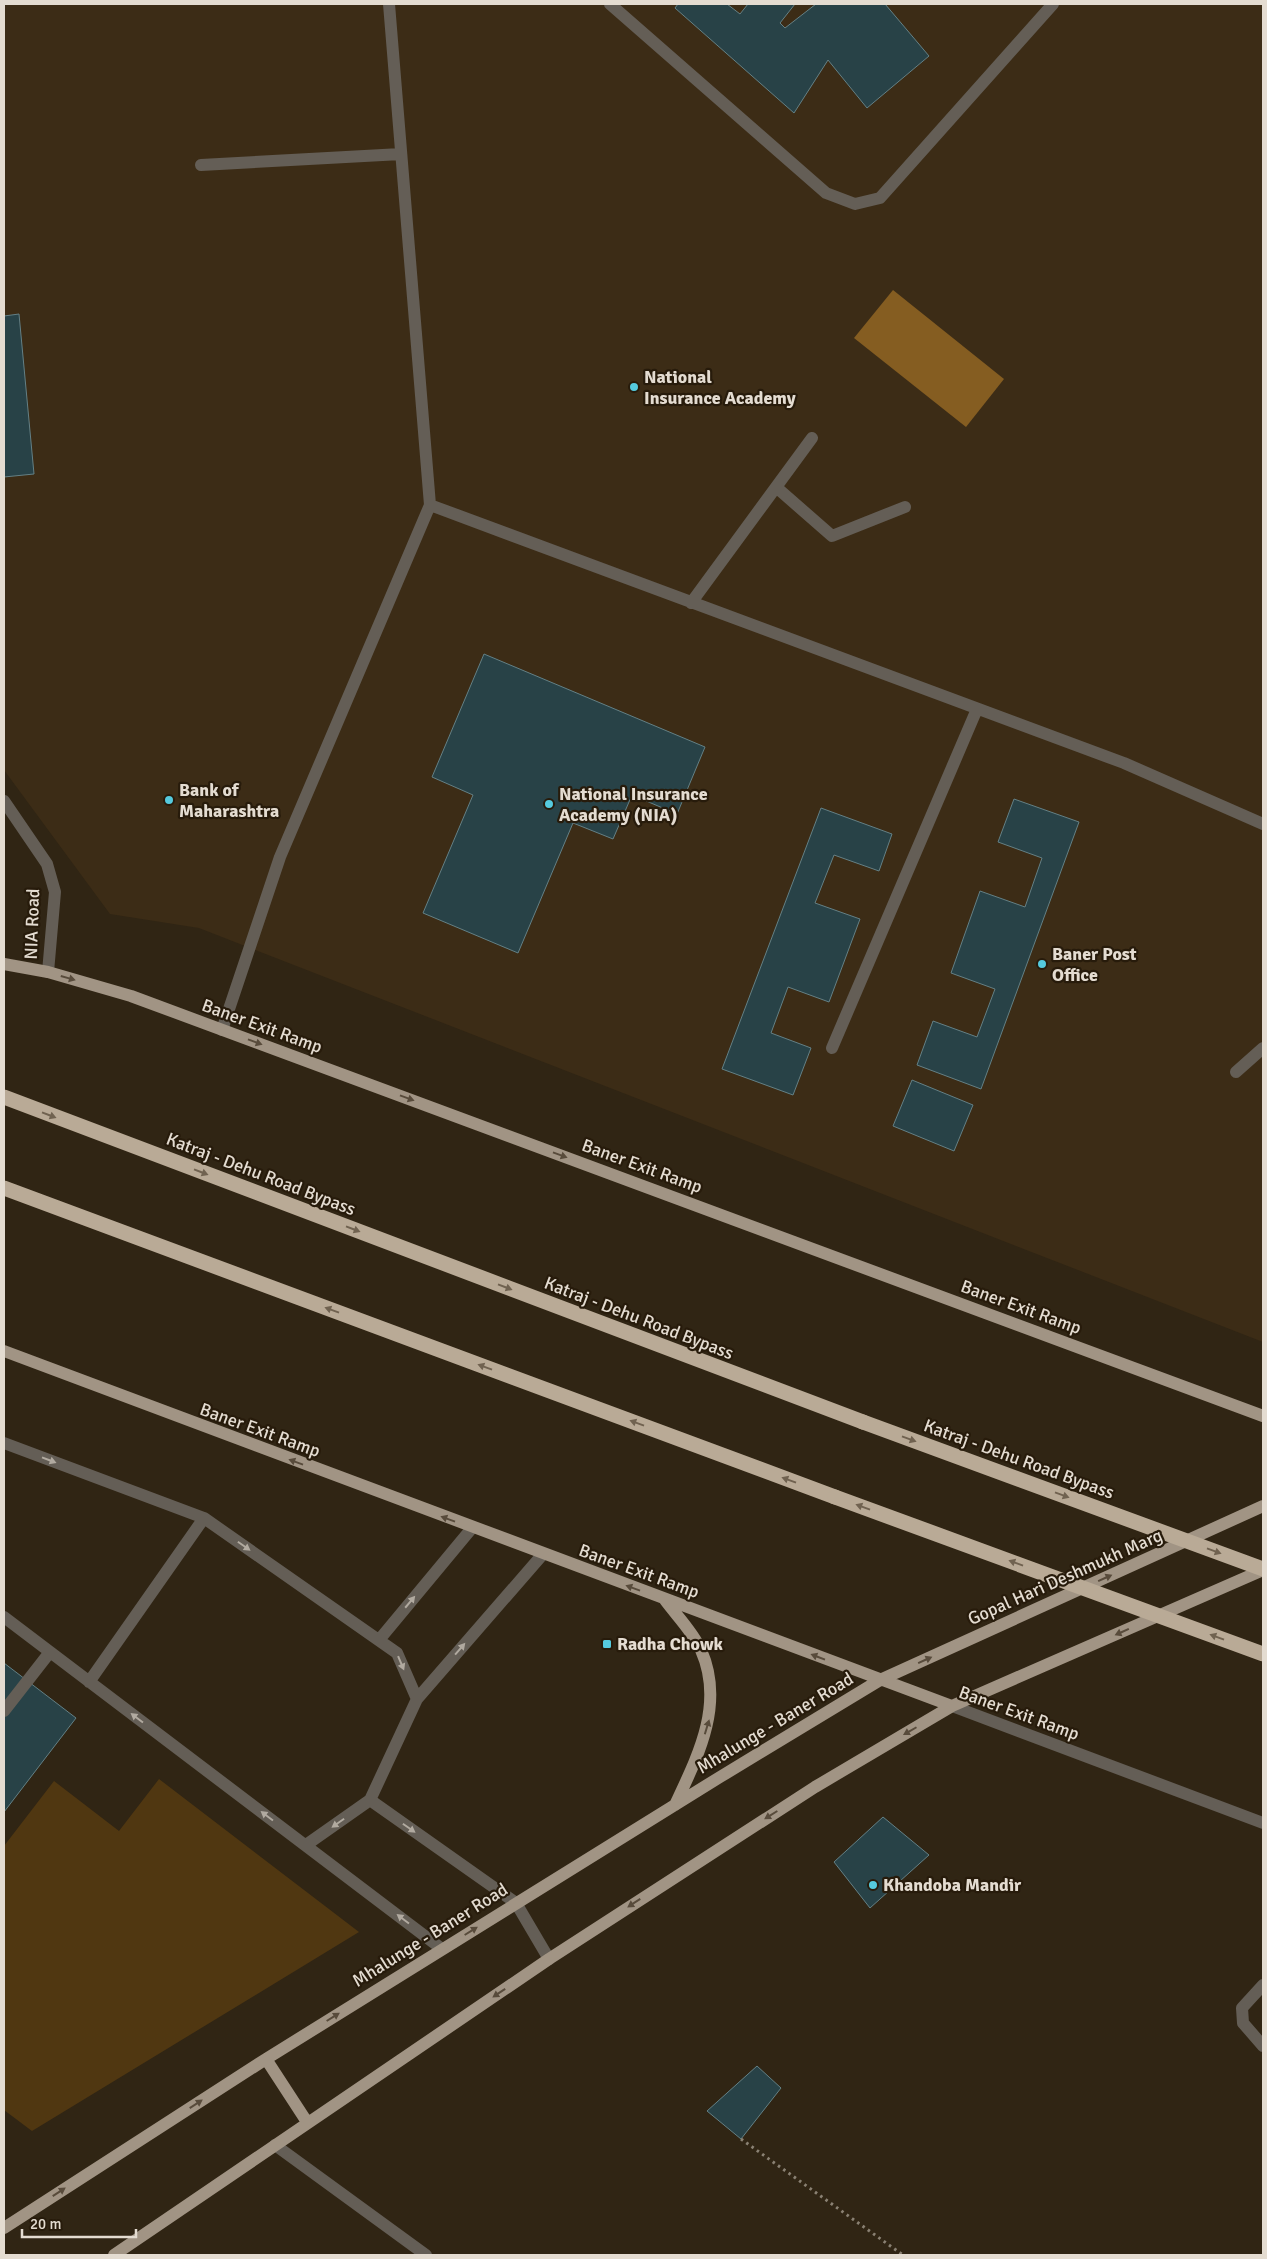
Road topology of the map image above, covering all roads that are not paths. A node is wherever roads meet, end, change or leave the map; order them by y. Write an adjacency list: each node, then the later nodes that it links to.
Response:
1 (389, 4): 4 (street)
2 (610, 4): 3 (street)
3 (1053, 4)
4 (401, 154): 5 (street); 8 (street)
5 (201, 165)
6 (812, 438): 7 (street)
7 (776, 487): 9 (street); 10 (street)
8 (430, 505): 10 (street); 16 (street)
9 (905, 507)
10 (691, 602): 11 (street)
11 (976, 709): 13 (street); 17 (street)
12 (4, 801): 15 (street, NIA Road)
13 (1263, 824)
14 (4, 964): 15 (main road, Baner Exit Ramp)
15 (48, 972): 16 (main road, Baner Exit Ramp, one-way to 16)
16 (222, 1030): 23 (main road, Baner Exit Ramp, one-way to 23)
17 (832, 1048)
18 (1263, 1048): 19 (street)
19 (1236, 1072)
20 (4, 1097): 29 (highway, Katraj - Dehu Road Bypass, one-way to 29, bridge)
21 (4, 1188): 34 (highway, one-way to 21, bridge)
22 (4, 1351): 27 (main road, Baner Exit Ramp, one-way to 22)
23 (1263, 1416)
24 (4, 1443): 26 (street, one-way to 26)
25 (1263, 1506): 35 (main road, Gopal Hari Deshmukh Marg, one-way to 25)
26 (204, 1518): 32 (street, one-way to 32); 36 (street)
27 (472, 1528): 28 (main road, Baner Exit Ramp); 32 (street, one-way to 27)
28 (543, 1554): 30 (main road, Baner Exit Ramp, one-way to 28); 37 (street, one-way to 28)
29 (1263, 1570): 38 (main road, one-way to 38)
30 (665, 1600): 35 (main road, Baner Exit Ramp, one-way to 30); 41 (main road, one-way to 30)
31 (4, 1617): 33 (street)
32 (379, 1640): 37 (street, one-way to 37)
33 (50, 1652): 36 (street); 39 (street)
34 (1263, 1654)
35 (880, 1680): 38 (main road, Baner Exit Ramp); 41 (main road, Mhalunge - Baner Road)
36 (90, 1682): 43 (street, one-way to 36)
37 (417, 1698): 40 (street)
38 (952, 1706): 42 (street, Baner Exit Ramp); 46 (main road, one-way to 46)
39 (4, 1711)
40 (370, 1800): 43 (street, one-way to 43); 44 (street, one-way to 44)
41 (675, 1805): 44 (main road, Mhalunge - Baner Road)
42 (1263, 1823)
43 (306, 1846): 45 (street, one-way to 43)
44 (516, 1903): 45 (main road, Mhalunge - Baner Road, one-way to 44); 46 (street)
45 (442, 1948): 49 (main road, Mhalunge - Baner Road, one-way to 45)
46 (549, 1960): 50 (main road, one-way to 50)
47 (1263, 1986): 48 (street)
48 (1263, 2046)
49 (266, 2058): 50 (main road); 52 (main road, Mhalunge - Baner Road, one-way to 49)
50 (307, 2122): 51 (main road)
51 (275, 2145): 53 (main road); 54 (street)
52 (4, 2228)
53 (114, 2255)
54 (426, 2255)

